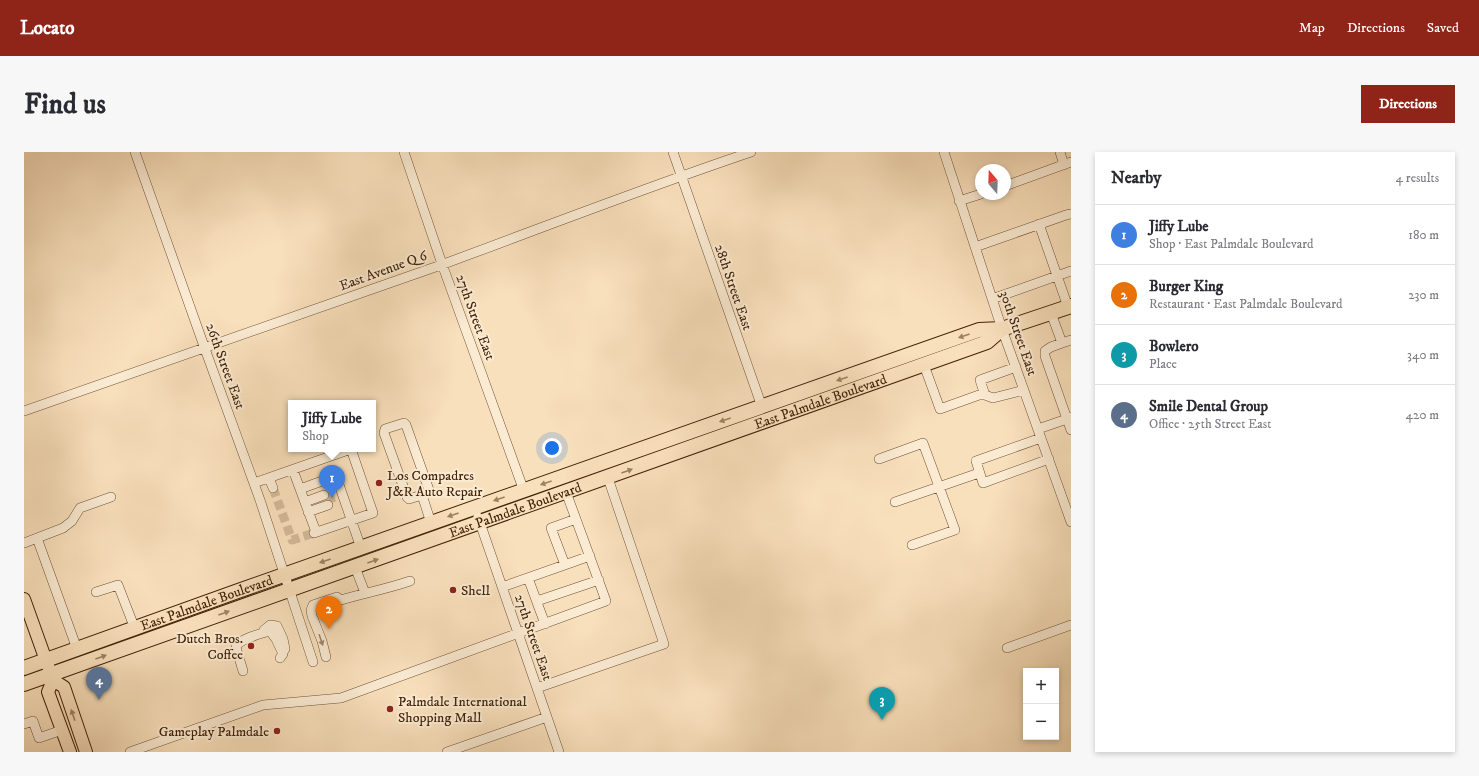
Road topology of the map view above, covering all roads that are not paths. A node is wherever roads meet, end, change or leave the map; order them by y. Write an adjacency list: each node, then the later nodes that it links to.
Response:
1 (135, 152): 23 (street, 26th Street East)
2 (404, 152): 15 (street, 27th Street East)
3 (673, 152): 8 (street, 28th Street East)
4 (751, 152): 8 (street, East Avenue Q 6)
5 (944, 152): 11 (street, 30th Street East)
6 (1060, 152): 7 (street)
7 (1067, 163): 9 (street)
8 (681, 176): 15 (street, East Avenue Q 6); 28 (street, 28th Street East)
9 (1011, 184)
10 (975, 196): 11 (street)
11 (959, 201): 14 (street, 30th Street East)
12 (1071, 214): 13 (street)
13 (1039, 224): 14 (street); 17 (street)
14 (975, 247): 18 (street, 30th Street East)
15 (442, 264): 23 (street, East Avenue Q 6); 45 (street, 27th Street East)
16 (1071, 271): 17 (street)
17 (1057, 276): 18 (street); 19 (street)
18 (992, 299): 21 (street, 30th Street East)
19 (1069, 307): 20 (highway, East Palmdale Boulevard)
20 (1051, 313): 21 (highway, East Palmdale Boulevard); 22 (street)
21 (1002, 329): 24 (highway, East Palmdale Boulevard); 25 (street, 30th Street East); 28 (highway, East Palmdale Boulevard, one-way to 28)
22 (1067, 342): 30 (street)
23 (204, 349): 29 (street, East Avenue Q 6); 41 (street, 26th Street East)
24 (924, 365): 27 (street); 40 (highway, East Palmdale Boulevard, one-way to 24)
25 (1016, 367): 26 (street, 30th Street East); 27 (street)
26 (1024, 390): 27 (street); 32 (street, 30th Street East)
27 (985, 395)
28 (762, 407): 45 (highway, East Palmdale Boulevard, one-way to 45)
29 (24, 411)
30 (1069, 418): 31 (street); 32 (street)
31 (1071, 430)
32 (1040, 433): 36 (street, 30th Street East); 38 (street)
33 (343, 452): 37 (street)
34 (352, 452): 54 (street)
35 (879, 459): 42 (street)
36 (1049, 459): 38 (street); 55 (street, 30th Street East)
37 (293, 470): 39 (street); 44 (street)
38 (979, 473): 42 (street)
39 (269, 478): 41 (street); 43 (street)
40 (608, 478): 46 (highway, East Palmdale Boulevard); 89 (street)
41 (254, 484): 65 (street, 26th Street East)
42 (939, 487): 50 (street); 60 (street)
43 (273, 488)
44 (300, 489): 51 (street); 54 (street)
45 (524, 491): 52 (highway, East Palmdale Boulevard, one-way to 52)
46 (566, 492): 53 (street); 57 (highway, East Palmdale Boulevard)
47 (422, 494): 47 (street); 56 (street)
48 (111, 497): 58 (street)
49 (326, 500): 51 (street)
50 (895, 502)
51 (306, 507): 54 (street)
52 (474, 508): 56 (highway, East Palmdale Boulevard, one-way to 56); 57 (street, 27th Street East)
53 (576, 519): 62 (street); 63 (street)
54 (351, 520): 61 (street)
55 (1071, 522)
56 (431, 523): 61 (highway, East Palmdale Boulevard)
57 (480, 523): 64 (highway, East Palmdale Boulevard, one-way to 57); 69 (street, 27th Street East)
58 (37, 538): 59 (street); 80 (street)
59 (24, 543)
60 (912, 545)
61 (362, 548): 65 (highway, East Palmdale Boulevard, one-way to 65)
62 (590, 556): 63 (street); 67 (street)
63 (565, 565): 66 (street)
64 (355, 567): 70 (highway, East Palmdale Boulevard); 72 (street)
65 (284, 575): 70 (street, 26th Street East); 77 (highway, East Palmdale Boulevard)
66 (528, 578): 69 (street); 74 (street)
67 (598, 580): 74 (street); 75 (street)
68 (410, 581): 72 (street)
69 (502, 587): 78 (street, 27th Street East)
70 (289, 590): 84 (street, 26th Street East); 87 (highway, East Palmdale Boulevard, one-way to 70)
71 (96, 592): 77 (street)
72 (365, 593): 82 (street, one-way to 82)
73 (25, 602): 83 (main road)
74 (537, 602): 75 (street)
75 (545, 624): 78 (street)
76 (1071, 625): 79 (street)
77 (135, 629): 80 (highway, East Palmdale Boulevard)
78 (518, 634): 89 (street, 27th Street East); 95 (street)
79 (1007, 648)
80 (77, 649): 83 (highway, East Palmdale Boulevard)
81 (281, 656): 86 (street)
82 (326, 657)
83 (46, 660): 85 (highway, East Palmdale Boulevard); 87 (main road)
84 (313, 662)
85 (24, 668)
86 (244, 671)
87 (52, 678): 88 (highway, East Palmdale Boulevard); 92 (main road); 94 (main road, one-way to 87)
88 (24, 684)
89 (537, 688): 90 (street, 27th Street East)
90 (547, 717): 96 (street); 97 (street, 27th Street East)
91 (24, 724): 92 (street)
92 (62, 730): 93 (main road)
93 (70, 752)
94 (86, 752)
95 (130, 752)
96 (447, 752)
97 (559, 752)

